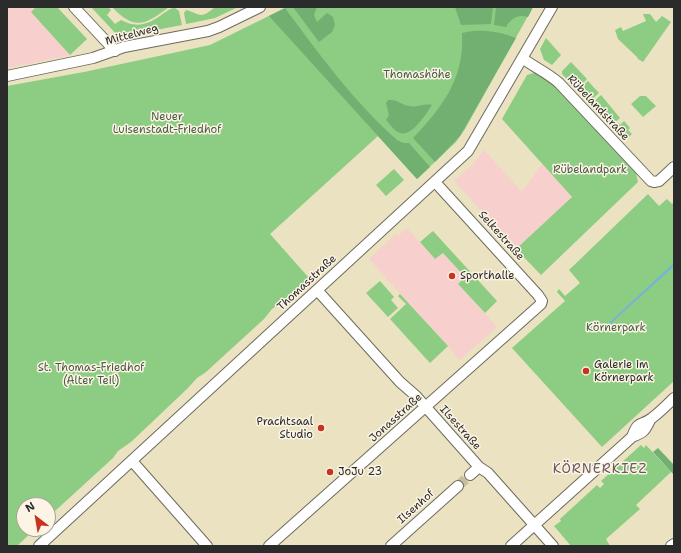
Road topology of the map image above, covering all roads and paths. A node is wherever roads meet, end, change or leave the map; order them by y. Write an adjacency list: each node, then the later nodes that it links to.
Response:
1 (74, 7): 4 (street)
2 (260, 7): 4 (street, Mittelweg)
3 (552, 7): 5 (street, Thomasstraße)
4 (115, 51): 6 (street, Mittelweg)
5 (522, 58): 7 (street, Rübelandstraße); 8 (street, Thomasstraße)
6 (7, 76)
7 (674, 167)
8 (435, 182): 9 (street, Thomasstraße); 10 (street, Selkestraße)
9 (317, 290): 12 (street, Ilsestraße); 13 (street, Thomasstraße)
10 (538, 307): 12 (street, Jonasstraße)
11 (674, 398): 17 (street)
12 (426, 407): 14 (street, Ilsestraße); 21 (street, Jonasstraße)
13 (132, 461): 19 (street, Thomasstraße); 20 (street)
14 (479, 467): 15 (street); 17 (street, Ilsestraße)
15 (470, 475)
16 (458, 486): 22 (street, Ilsenhof)
17 (534, 525): 23 (street); 24 (street, Ilsestraße)
18 (674, 544): 25 (street)
19 (39, 546)
20 (207, 546)
21 (269, 546)
22 (390, 546)
23 (511, 546)
24 (553, 546)
25 (671, 546)

